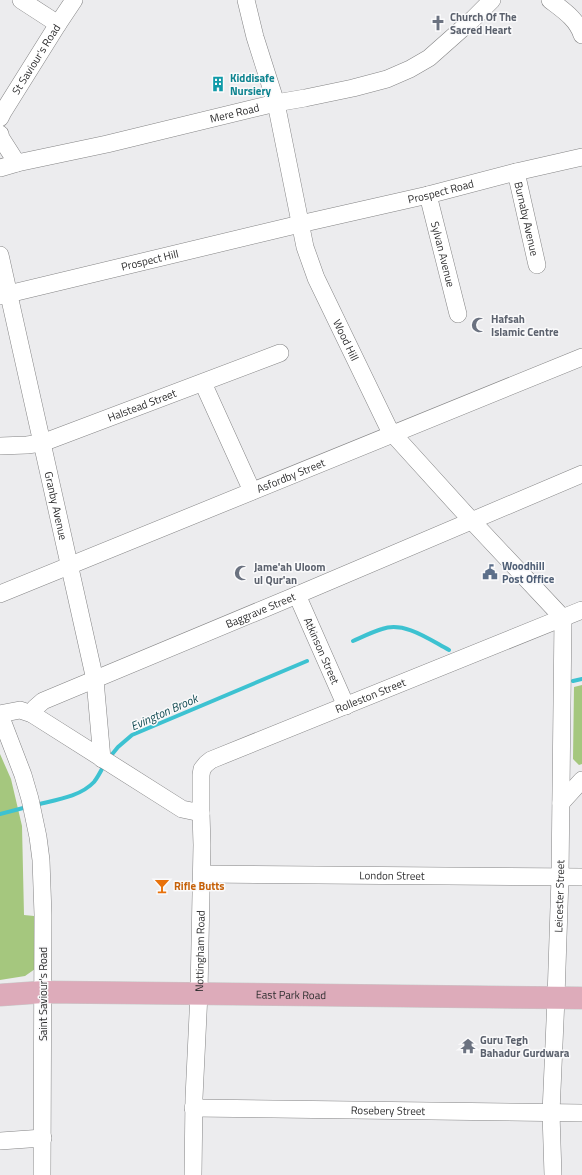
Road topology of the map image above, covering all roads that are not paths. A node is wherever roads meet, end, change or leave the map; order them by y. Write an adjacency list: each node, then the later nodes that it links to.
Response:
1 (21, 0): 6 (street)
2 (74, 0): 6 (street, St Saviour's Road)
3 (246, 0): 8 (street, Wood Hill)
4 (492, 0): 8 (street, Mere Road)
5 (550, 0): 7 (street)
6 (58, 24): 9 (street, St Saviour's Road)
7 (582, 35)
8 (276, 102): 12 (street, Mere Road); 16 (street, Wood Hill)
9 (1, 114)
10 (0, 134): 12 (street)
11 (582, 157): 14 (street, Prospect Road)
12 (17, 163): 13 (street, Mere Road)
13 (0, 168)
14 (516, 172): 15 (street, Prospect Road); 18 (street, Burnaby Avenue)
15 (428, 195): 16 (street, Prospect Road); 20 (street, Sylvan Avenue)
16 (300, 224): 19 (street, Prospect Hill); 24 (street, Wood Hill)
17 (0, 255): 19 (street, Granby Avenue)
18 (537, 264)
19 (5, 295): 25 (street, Granby Avenue)
20 (458, 314)
21 (280, 353): 23 (street, Halstead Street)
22 (582, 357): 24 (street, Asfordby Street)
23 (202, 383): 25 (street, Halstead Street); 28 (street)
24 (393, 434): 28 (street, Asfordby Street); 29 (street, Wood Hill)
25 (42, 443): 26 (street, Halstead Street); 30 (street, Granby Avenue)
26 (0, 446)
27 (582, 474): 29 (street, Baggrave Street)
28 (252, 492): 30 (street, Asfordby Street)
29 (471, 520): 32 (street, Baggrave Street); 34 (street, Wood Hill)
30 (69, 566): 31 (street, Asfordby Street); 35 (street, Granby Avenue)
31 (0, 594)
32 (297, 595): 35 (street, Baggrave Street); 36 (street, Atkinson Street)
33 (582, 610): 34 (street, Rolleston Street)
34 (563, 618): 36 (street, Rolleston Street); 41 (street, Leicester Street)
35 (95, 680): 38 (street, Baggrave Street); 39 (street, Granby Avenue)
36 (346, 706): 42 (street, Rolleston Street)
37 (0, 714): 38 (street); 46 (street, Saint Saviour's Road)
38 (32, 714): 39 (street)
39 (108, 762): 42 (street)
40 (582, 780): 41 (street)
41 (561, 802): 44 (street, Leicester Street)
42 (201, 813): 43 (street, Nottingham Road)
43 (202, 874): 44 (street, London Street); 47 (street, Nottingham Road)
44 (560, 877): 45 (street, London Street); 49 (street, Leicester Street)
45 (582, 877)
46 (43, 992): 47 (main road, East Park Road); 48 (main road, East Park Road); 54 (street, Saint Saviour's Road)
47 (199, 993): 49 (main road, East Park Road); 51 (street, Nottingham Road)
48 (0, 995)
49 (556, 998): 50 (main road, East Park Road); 52 (street, Leicester Street)
50 (582, 998)
51 (193, 1108): 52 (street, Rosebery Street); 57 (street, Nottingham Road)
52 (551, 1113): 53 (street, Rosebery Street); 58 (street, Leicester Street)
53 (582, 1114)
54 (43, 1138): 55 (street); 56 (street, Saint Saviour's Road)
55 (0, 1141)
56 (42, 1175)
57 (192, 1175)
58 (553, 1175)

